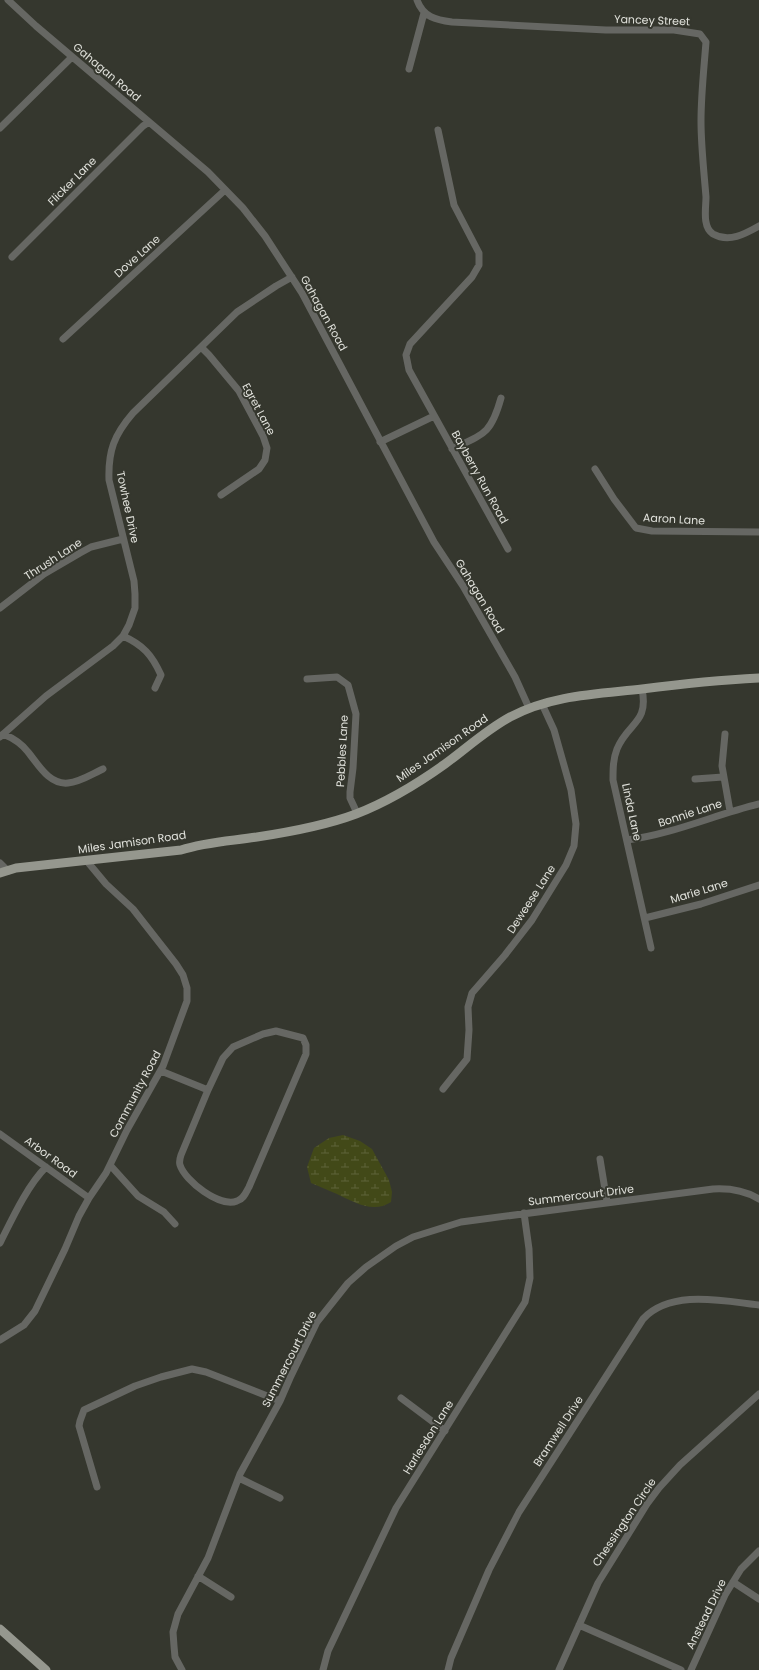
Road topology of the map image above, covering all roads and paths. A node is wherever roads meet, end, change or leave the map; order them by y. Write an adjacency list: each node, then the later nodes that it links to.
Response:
1 (8, 0): 4 (street, Gahagan Road)
2 (417, 0): 3 (street)
3 (424, 12): 5 (street); 10 (street, Yancey Street)
4 (72, 57): 6 (street, Gahagan Road); 7 (street)
5 (409, 69)
6 (149, 122): 9 (street, Gahagan Road); 11 (street, Flicker Lane)
7 (0, 128)
8 (438, 130): 16 (street, Bayberry Run Road)
9 (226, 190): 12 (street, Gahagan Road); 13 (street, Dove Lane)
10 (759, 226)
11 (12, 257)
12 (292, 277): 14 (street, Towhee Drive); 17 (street, Gahagan Road)
13 (63, 339)
14 (201, 347): 20 (street, Egret Lane); 22 (street, Towhee Drive)
15 (501, 398): 18 (street)
16 (434, 416): 17 (street); 18 (street, Bayberry Run Road)
17 (380, 442): 31 (street, Gahagan Road)
18 (452, 449): 23 (street, Bayberry Run Road)
19 (595, 469): 21 (street, Aaron Lane)
20 (221, 495)
21 (759, 532)
22 (123, 539): 24 (street, Thrush Lane); 25 (street, Towhee Drive)
23 (508, 549)
24 (0, 608)
25 (123, 636): 28 (street); 33 (street, Towhee Drive)
26 (759, 678): 29 (main road, Miles Jamison Road)
27 (307, 679): 39 (street, Pebbles Lane)
28 (155, 688)
29 (642, 689): 30 (main road, Miles Jamison Road); 40 (street, Linda Lane)
30 (542, 704): 31 (main road, Miles Jamison Road); 48 (street, Deweese Lane)
31 (529, 708): 39 (main road, Miles Jamison Road)
32 (725, 734): 35 (street)
33 (2, 735): 34 (street)
34 (103, 769)
35 (724, 777): 36 (street); 38 (street)
36 (695, 779)
37 (759, 804): 38 (street, Bonnie Lane)
38 (730, 811): 40 (street, Bonnie Lane)
39 (357, 813): 41 (main road, Miles Jamison Road)
40 (627, 840): 45 (street, Linda Lane)
41 (86, 860): 43 (main road, Miles Jamison Road); 47 (street, Community Road)
42 (0, 863): 43 (street)
43 (4, 872)
44 (759, 885): 45 (street, Marie Lane)
45 (644, 918): 46 (street, Linda Lane)
46 (651, 948)
47 (161, 1071): 49 (street); 52 (street, Community Road)
48 (443, 1089)
49 (208, 1090): 49 (street)
50 (0, 1134): 53 (street, Arbor Road)
51 (600, 1159): 56 (street)
52 (110, 1165): 54 (street, Community Road); 58 (street)
53 (46, 1167): 54 (street, Arbor Road); 59 (street)
54 (89, 1198): 61 (street, Community Road)
55 (759, 1198): 56 (street, Summercourt Drive)
56 (607, 1202): 57 (street, Summercourt Drive)
57 (524, 1213): 64 (street, Summercourt Drive); 65 (street, Harlesdon Lane)
58 (175, 1224)
59 (0, 1243)
60 (759, 1305): 79 (street, Bramwell Drive)
61 (0, 1340)
62 (759, 1394): 74 (street, Chessington Circle)
63 (401, 1398): 65 (street)
64 (280, 1401): 66 (street, Summercourt Drive); 67 (street)
65 (445, 1431): 78 (street, Harlesdon Lane)
66 (239, 1478): 68 (street); 70 (street, Summercourt Drive)
67 (97, 1487)
68 (280, 1498)
69 (759, 1551): 71 (street, Anstead Drive)
70 (198, 1576): 72 (street); 77 (street, Summercourt Drive)
71 (733, 1582): 73 (street); 82 (street, Anstead Drive)
72 (231, 1597)
73 (759, 1599)
74 (579, 1625): 80 (street, Chessington Circle); 81 (street)
75 (0, 1629): 76 (main road)
76 (46, 1670)
77 (182, 1670)
78 (323, 1670)
79 (448, 1670)
80 (559, 1670)
81 (681, 1670)
82 (691, 1670)

